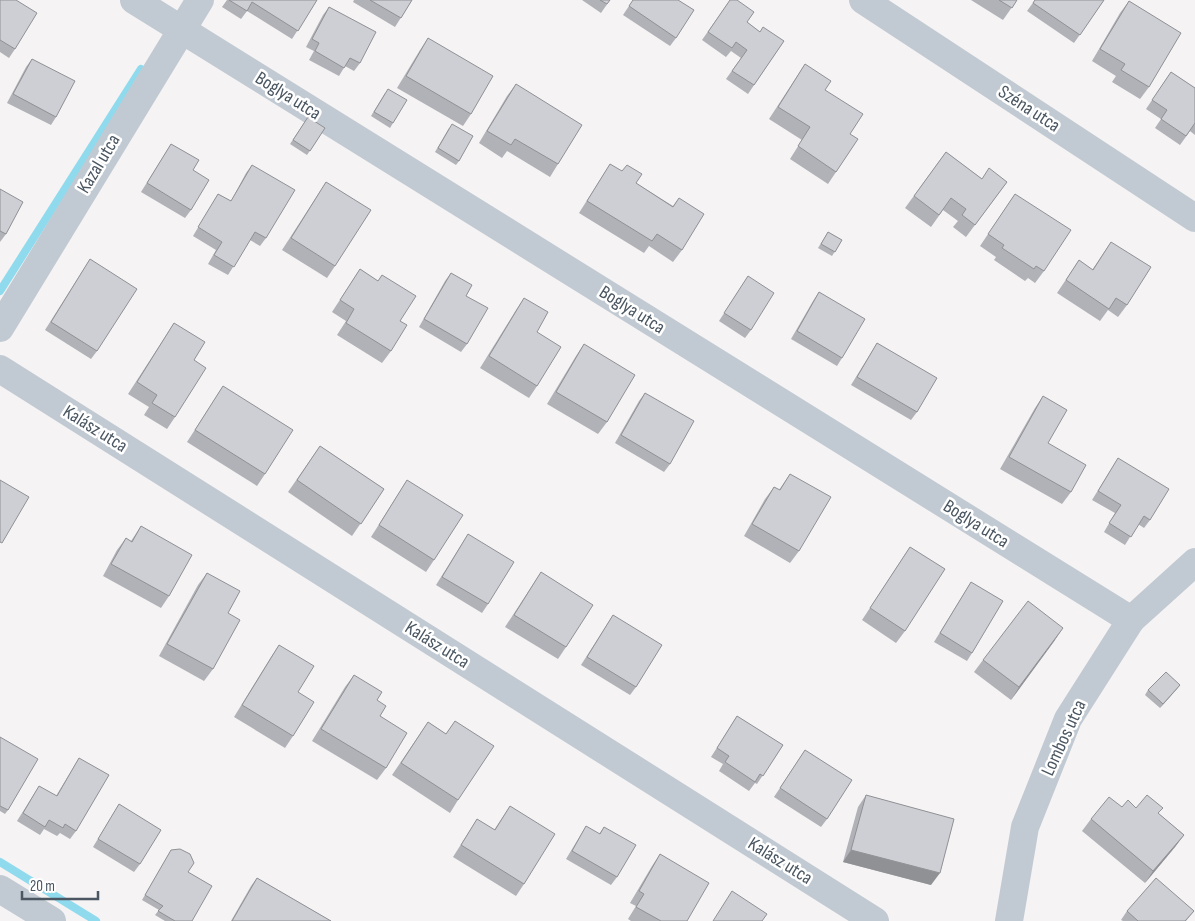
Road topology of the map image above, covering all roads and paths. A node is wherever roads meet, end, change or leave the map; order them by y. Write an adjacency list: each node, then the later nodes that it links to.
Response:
1 (134, 0): 4 (street, Boglya utca)
2 (200, 0): 4 (street, Kazal utca)
3 (863, 0): 5 (street, Széna utca)
4 (181, 29): 6 (street, Kazal utca); 9 (street, Boglya utca)
5 (1195, 218)
6 (0, 328)
7 (0, 369): 12 (street, Kalász utca)
8 (1195, 562): 9 (street, Lombos utca)
9 (1131, 620): 13 (street, Lombos utca)
10 (0, 889): 11 (street)
11 (52, 921)
12 (875, 921)
13 (1009, 921)

